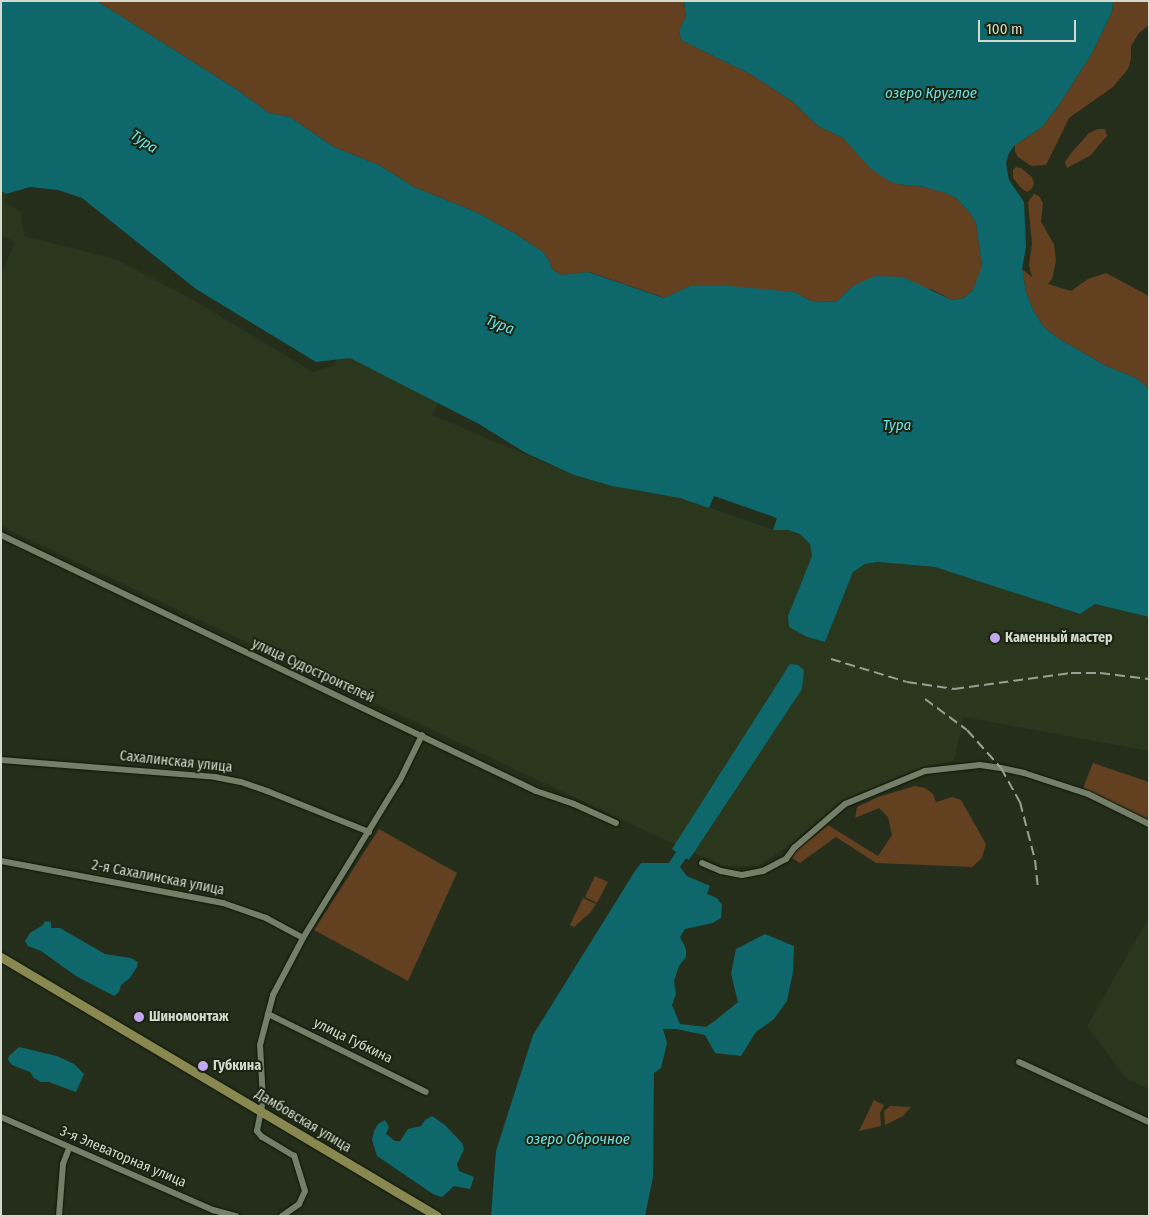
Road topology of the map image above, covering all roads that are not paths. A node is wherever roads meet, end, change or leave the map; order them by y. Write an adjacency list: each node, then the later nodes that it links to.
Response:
1 (1, 536): 2 (street, улица Судостроителей)
2 (422, 735): 4 (street, улица Судостроителей); 6 (street)
3 (1, 760): 6 (street, Сахалинская улица)
4 (616, 823)
5 (1149, 824): 8 (street)
6 (369, 832): 9 (street)
7 (1, 861): 9 (street, 2-я Сахалинская улица)
8 (702, 863)
9 (303, 938): 11 (street)
10 (1, 957): 14 (main road, Дамбовская улица)
11 (268, 1014): 13 (street, улица Губкина); 14 (street)
12 (1019, 1062): 16 (street)
13 (426, 1092)
14 (261, 1111): 20 (street); 21 (main road, Дамбовская улица)
15 (1, 1117): 17 (street, 3-я Элеваторная улица)
16 (1149, 1122)
17 (70, 1148): 18 (street); 19 (street, 3-я Элеваторная улица)
18 (60, 1216)
19 (236, 1216)
20 (282, 1216)
21 (437, 1216)

